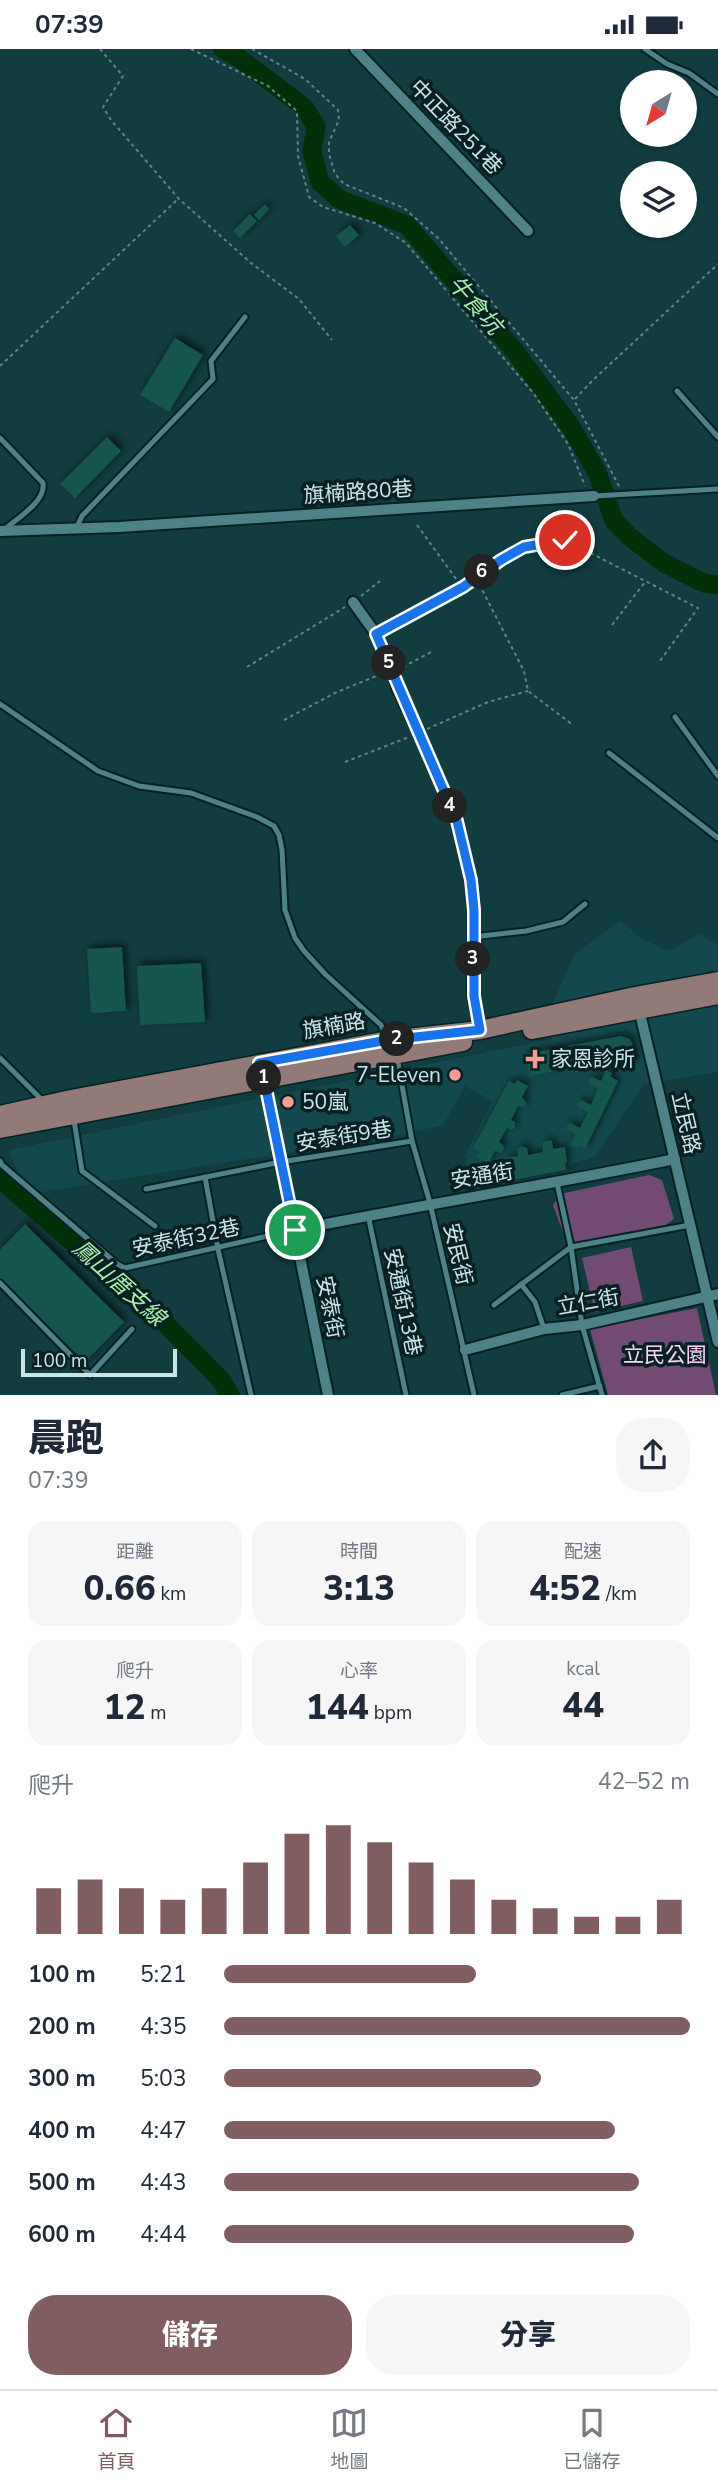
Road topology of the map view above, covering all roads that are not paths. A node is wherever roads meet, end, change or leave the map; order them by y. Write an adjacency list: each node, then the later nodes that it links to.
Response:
1 (355, 49): 4 (street, 中正路251巷)
2 (645, 49): 3 (lane)
3 (718, 93)
4 (528, 231)
5 (245, 317): 11 (lane)
6 (677, 391): 7 (lane)
7 (718, 437)
8 (0, 438): 12 (lane)
9 (718, 489): 10 (lane, 旗楠路80巷)
10 (592, 496): 11 (street, 旗楠路80巷)
11 (76, 529): 12 (street, 旗楠路80巷)
12 (2, 530)
13 (354, 602): 20 (street)
14 (0, 704): 25 (lane)
15 (675, 717): 17 (lane)
16 (609, 753): 18 (lane)
17 (718, 776)
18 (718, 838)
19 (585, 904): 20 (lane)
20 (473, 937): 24 (street)
21 (718, 981): 23 (main road, 旗楠路)
22 (718, 995): 23 (main road, 旗楠路)
23 (637, 1003): 24 (main road, 旗楠路); 25 (main road, 旗楠路); 33 (street, 立民路)
24 (480, 1030): 25 (main road, 旗楠路)
25 (392, 1047): 27 (main road, 旗楠路); 32 (lane, 安民街)
26 (0, 1058): 28 (lane)
27 (262, 1071): 29 (main road, 旗楠路); 35 (street, 安泰街)
28 (46, 1104): 29 (main road, 旗楠路); 30 (main road, 旗楠路)
29 (72, 1107): 31 (main road, 旗楠路); 42 (lane)
30 (0, 1115)
31 (0, 1129)
32 (412, 1141): 35 (lane, 安泰街9巷); 39 (lane, 安民街)
33 (675, 1159): 37 (street, 安通街); 41 (street, 立民路)
34 (0, 1160): 45 (lane, 安泰街32巷)
35 (281, 1162): 36 (lane, 安泰街9巷); 43 (street, 安泰街)
36 (205, 1177): 38 (lane, 安泰街9巷); 45 (lane)
37 (557, 1183): 39 (street, 安通街); 44 (lane)
38 (146, 1189)
39 (430, 1203): 40 (street, 安通街); 54 (lane, 安民街)
40 (368, 1215): 43 (street, 安通街); 58 (lane, 安通街13巷)
41 (690, 1224): 44 (lane); 48 (street, 立民路)
42 (155, 1226)
43 (295, 1230): 45 (lane, 安泰街32巷); 57 (street, 安泰街)
44 (571, 1247): 47 (lane); 50 (lane)
45 (218, 1248): 56 (lane)
46 (0, 1283): 51 (lane)
47 (522, 1284): 49 (lane); 52 (lane)
48 (713, 1295): 50 (street, 立仁街); 53 (street, 立民路)
49 (494, 1305)
50 (582, 1325): 52 (street, 立仁街); 55 (lane)
51 (132, 1329)
52 (544, 1329): 54 (street, 立仁街)
53 (718, 1342)
54 (465, 1350): 59 (lane, 安民街)
55 (600, 1386): 60 (lane); 61 (lane)
56 (251, 1395)
57 (328, 1395)
58 (406, 1395)
59 (474, 1395)
60 (562, 1395)
61 (602, 1395)

